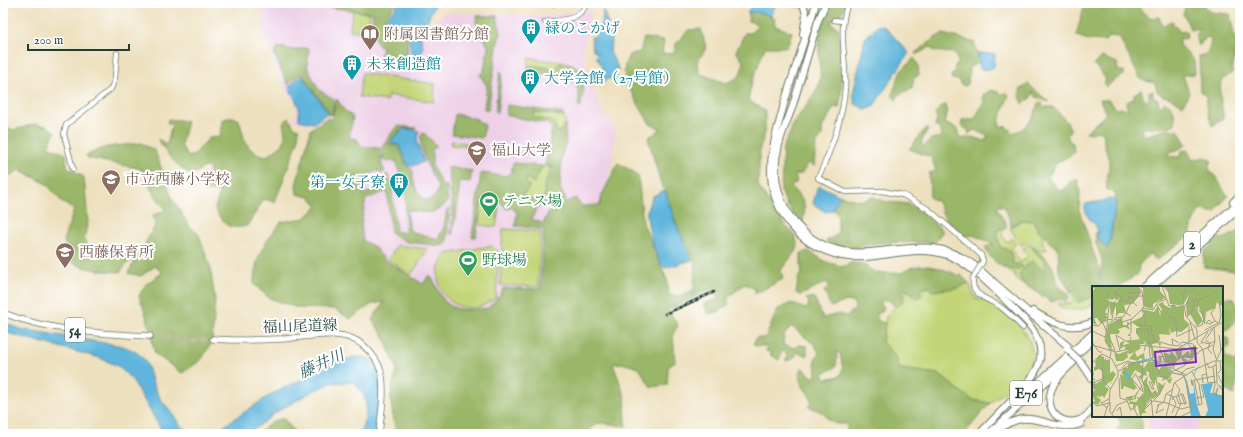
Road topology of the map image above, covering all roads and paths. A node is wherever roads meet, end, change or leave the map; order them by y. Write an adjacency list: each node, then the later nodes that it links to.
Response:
1 (513, 3): 2 (highway)
2 (552, 3)
3 (586, 3): 12 (street)
4 (790, 3): 10 (street)
5 (803, 3): 14 (highway)
6 (816, 3): 14 (highway)
7 (820, 3): 16 (highway)
8 (826, 3): 16 (highway)
9 (848, 3): 13 (street)
10 (796, 5)
11 (834, 20): 13 (street)
12 (545, 22)
13 (842, 22): 28 (street, bridge)
14 (800, 51): 22 (highway)
15 (117, 53): 17 (street)
16 (808, 54): 23 (highway)
17 (73, 169)
18 (1240, 194): 21 (highway)
19 (1240, 201): 21 (highway, 2)
20 (1240, 208): 25 (highway, 2)
21 (1204, 232): 24 (highway, 2)
22 (964, 263): 34 (highway); 41 (highway)
23 (981, 271): 27 (highway); 34 (highway)
24 (1145, 286)
25 (1153, 286)
26 (3, 313): 30 (main road, 54)
27 (1092, 322)
28 (1023, 328)
29 (1092, 334): 34 (highway)
30 (150, 336)
31 (213, 339): 40 (main road, 福山尾道線)
32 (1092, 340): 34 (highway)
33 (1092, 344): 38 (highway)
34 (1071, 351): 35 (highway); 41 (highway, E76); 42 (highway, E76)
35 (1082, 361): 36 (highway); 37 (highway)
36 (1092, 371)
37 (1092, 378)
38 (1092, 408)
39 (1092, 415): 43 (highway)
40 (379, 434)
41 (980, 434)
42 (988, 434)
43 (993, 434)

